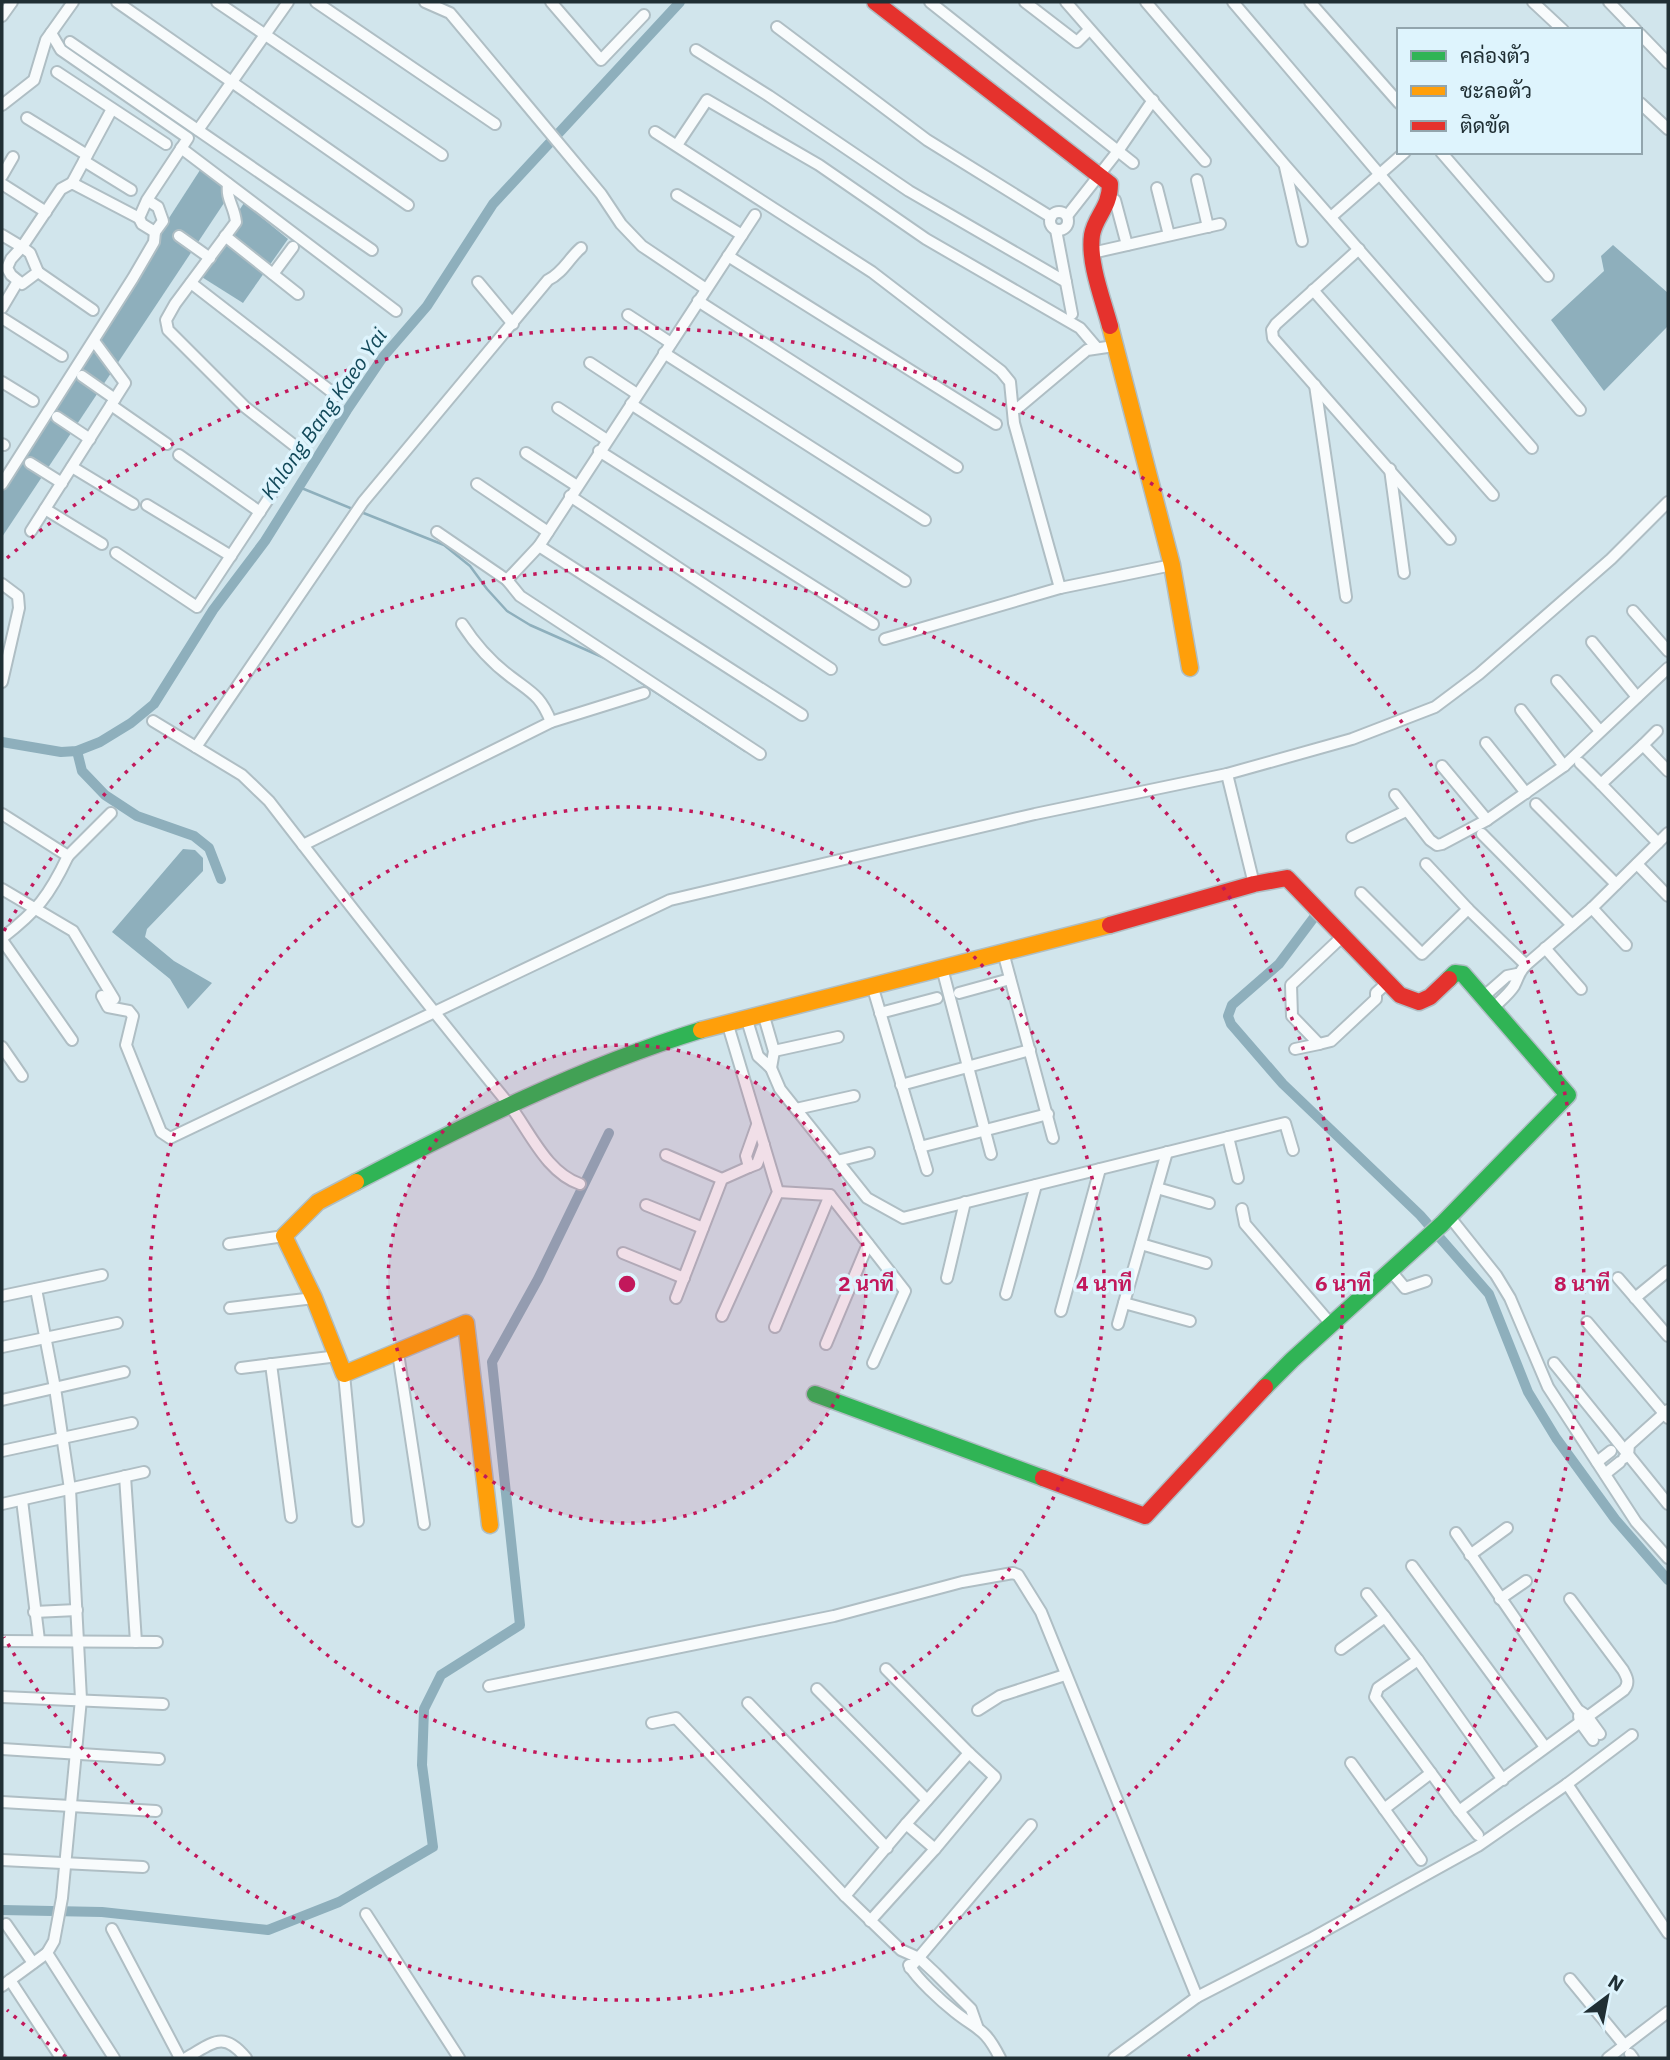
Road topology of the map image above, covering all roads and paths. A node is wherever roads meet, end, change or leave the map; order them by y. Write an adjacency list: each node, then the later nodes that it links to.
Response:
1 (12, 2): 21 (street)
2 (73, 2): 26 (street)
3 (117, 2): 33 (street)
4 (218, 2): 27 (street)
5 (288, 2): 27 (street)
6 (316, 2): 40 (street)
7 (425, 2): 19 (street)
8 (443, 2): 19 (street)
9 (551, 2): 20 (street)
10 (875, 2): 56 (street)
11 (930, 2): 47 (street)
12 (1025, 2): 25 (street)
13 (1066, 2): 25 (street)
14 (1146, 2): 55 (street)
15 (1233, 2): 58 (street)
16 (1310, 2): 35 (street)
17 (1533, 2): 23 (street)
18 (1609, 2): 24 (street)
19 (450, 13): 101 (street)
20 (644, 15)
21 (2, 16)
22 (777, 27): 72 (street)
23 (1561, 28)
24 (1634, 28)
25 (1089, 30): 34 (street)
26 (51, 33): 36 (street); 46 (street)
27 (265, 34): 33 (street); 50 (street)
28 (1642, 36): 31 (street)
29 (70, 43): 41 (street)
30 (696, 50): 99 (street)
31 (1668, 63)
32 (57, 72): 38 (street)
33 (232, 82): 41 (street); 68 (street)
34 (1153, 100): 47 (street); 53 (street)
35 (1397, 101)
36 (2, 105)
37 (1642, 105): 42 (street)
38 (112, 109): 45 (street); 52 (street)
39 (27, 118): 52 (street)
40 (495, 124)
41 (198, 130): 90 (street)
42 (1668, 130)
43 (655, 132): 165 (street)
44 (679, 142): 114 (street)
45 (166, 145)
46 (181, 148): 62 (street); 66 (street)
47 (1118, 151): 54 (street); 56 (street)
48 (1403, 154): 58 (street)
49 (1443, 154): 96 (street)
50 (442, 155)
51 (13, 157): 57 (street)
52 (86, 158): 60 (street); 64 (street)
53 (1205, 161)
54 (1133, 163)
55 (1284, 164): 73 (street); 84 (street)
56 (1098, 174): 71 (street); 91 (street)
57 (2, 176)
58 (1378, 176): 73 (street); 127 (street)
59 (1197, 180): 76 (street)
60 (72, 183): 69 (street); 74 (street)
61 (2, 184): 69 (street)
62 (228, 184): 82 (street); 107 (street)
63 (1157, 188): 83 (street)
64 (131, 190)
65 (677, 195): 80 (street)
66 (147, 200): 74 (street); 78 (street)
67 (1115, 200): 85 (street)
68 (408, 205)
69 (46, 212): 86 (street)
70 (755, 215): 80 (street)
71 (1067, 216): 72 (street); 77 (street)
72 (1051, 217): 77 (street)
73 (1331, 217): 89 (street)
74 (139, 218): 78 (street)
75 (1220, 224): 76 (street)
76 (1208, 227): 83 (street)
77 (1056, 230): 99 (street)
78 (155, 232): 111 (street)
79 (2, 235): 86 (street)
80 (742, 235): 92 (street)
81 (179, 236): 93 (street)
82 (225, 236): 93 (street); 95 (street)
83 (1169, 236): 85 (street)
84 (1302, 241)
85 (1127, 245): 91 (street)
86 (22, 247): 94 (street); 97 (street)
87 (293, 247): 95 (street)
88 (581, 248): 110 (street)
89 (1359, 249): 102 (street); 133 (street)
90 (372, 250)
91 (1092, 253): 112 (street)
92 (728, 256): 101 (street); 129 (street)
93 (210, 258): 100 (street)
94 (38, 272): 97 (street); 106 (street)
95 (273, 274): 103 (street)
96 (1548, 276)
97 (18, 281): 105 (street)
98 (478, 282): 110 (street)
99 (1066, 282): 108 (street)
100 (191, 283): 121 (street); 150 (street)
101 (706, 289): 104 (street)
102 (1313, 290): 119 (street); 145 (street)
103 (298, 294)
104 (698, 301): 113 (street); 139 (street)
105 (2, 310): 115 (street)
106 (93, 310)
107 (396, 311)
108 (1073, 314)
109 (628, 315): 113 (street)
110 (513, 324): 188 (street)
111 (94, 341): 123 (street); 142 (street)
112 (1114, 346): 114 (street); 160 (street)
113 (667, 348): 120 (street); 151 (street)
114 (1097, 348): 126 (street)
115 (62, 356)
116 (590, 363): 120 (street)
117 (82, 376): 123 (street)
118 (2, 382): 122 (street)
119 (1315, 385): 140 (street); 166 (street)
120 (637, 394): 124 (street)
121 (337, 396)
122 (33, 401)
123 (113, 402): 130 (street); 132 (street)
124 (631, 404): 131 (street); 163 (street)
125 (558, 408): 131 (street)
126 (1018, 408)
127 (1580, 410)
128 (57, 417): 130 (street)
129 (996, 424)
130 (90, 439): 138 (street)
131 (607, 440): 134 (street)
132 (167, 444)
133 (1532, 448)
134 (599, 452): 144 (street); 169 (street)
135 (526, 453): 144 (street)
136 (179, 455): 150 (street)
137 (30, 463): 141 (street)
138 (72, 467): 141 (street); 147 (street)
139 (957, 467)
140 (1390, 469): 155 (street); 161 (street)
141 (62, 483): 149 (street)
142 (2, 484)
143 (477, 484): 154 (street)
144 (574, 491): 154 (street); 174 (street)
145 (1493, 495)
146 (1668, 502): 194 (street)
147 (133, 504)
148 (147, 505): 159 (street)
149 (45, 509): 152 (street); 156 (street)
150 (260, 512): 159 (street)
151 (925, 520)
152 (32, 531)
153 (437, 532): 162 (street)
154 (548, 532): 157 (street)
155 (1450, 539)
156 (102, 544)
157 (539, 546): 162 (street); 181 (street)
158 (116, 553): 159 (street)
159 (231, 556)
160 (1172, 565): 165 (street); 173 (street)
161 (1404, 573)
162 (507, 580): 189 (street)
163 (905, 580)
164 (2, 584): 177 (street)
165 (1060, 588): 170 (street)
166 (1346, 597)
167 (1633, 611): 172 (street)
168 (462, 624): 183 (street)
169 (873, 624)
170 (885, 639)
171 (1592, 642): 179 (street)
172 (1668, 651)
173 (1190, 668)
174 (831, 669)
175 (1666, 677): 179 (street)
176 (1557, 681): 184 (street)
177 (2, 682)
178 (644, 693): 183 (street)
179 (1637, 697): 184 (street)
180 (1521, 710): 192 (street)
181 (802, 715)
182 (153, 721): 188 (street)
183 (551, 722): 207 (street)
184 (1600, 731): 192 (street)
185 (1657, 731): 187 (street)
186 (1486, 743): 196 (street)
187 (1643, 745): 193 (street); 195 (street)
188 (196, 747): 207 (street)
189 (760, 754)
190 (1580, 763): 195 (street)
191 (1442, 766): 202 (street)
192 (1564, 766): 196 (street)
193 (1668, 771)
194 (1227, 774): 211 (street); 238 (street)
195 (1601, 784): 206 (street)
196 (1525, 793): 202 (street)
197 (1395, 795): 199 (street)
198 (1536, 804): 212 (street)
199 (1406, 811): 202 (street); 205 (street)
200 (111, 813): 208 (street)
201 (2, 814): 208 (street)
202 (1487, 820)
203 (1482, 834): 219 (street)
204 (1668, 834): 206 (street)
205 (1352, 837)
206 (1658, 843): 210 (street)
207 (303, 845): 238 (street)
208 (68, 856): 216 (street)
209 (1426, 864): 218 (street)
210 (1637, 864): 212 (street); 215 (street)
211 (1254, 884): 220 (street); 224 (street)
212 (1616, 884): 217 (street)
213 (2, 889): 216 (street)
214 (1361, 893): 218 (street)
215 (1668, 896)
216 (37, 908): 221 (street); 235 (street)
217 (1591, 908): 219 (street); 222 (street)
218 (1468, 909): 225 (street)
219 (1572, 925): 223 (street)
220 (1344, 935): 228 (street); 245 (street)
221 (2, 939): 244 (street)
222 (1626, 945)
223 (1545, 948): 225 (street); 230 (street)
224 (1003, 952): 226 (street); 227 (street)
225 (1526, 965): 237 (street)
226 (942, 968): 229 (street); 250 (street)
227 (1010, 979): 231 (street); 248 (street)
228 (1387, 983): 232 (street); 236 (street)
229 (872, 985): 239 (street); 240 (street)
230 (1581, 989)
231 (958, 993)
232 (1400, 995): 236 (street); 237 (street)
233 (102, 996): 238 (street)
234 (937, 998): 240 (street)
235 (114, 999)
236 (1376, 999): 245 (street)
237 (1488, 1002): 284 (street)
238 (433, 1013): 255 (street)
239 (763, 1013): 241 (street); 249 (street)
240 (880, 1013): 253 (street)
241 (746, 1017): 242 (street); 251 (street)
242 (727, 1022): 255 (street); 258 (street)
243 (838, 1037): 249 (street)
244 (72, 1040)
245 (1319, 1044): 247 (street)
246 (2, 1047): 252 (street)
247 (1295, 1049)
248 (1030, 1050): 250 (street); 257 (street)
249 (774, 1051): 251 (street)
250 (968, 1067): 253 (street); 259 (street)
251 (771, 1068): 256 (street)
252 (22, 1076)
253 (901, 1085): 263 (street)
254 (853, 1096): 256 (street)
255 (509, 1105): 275 (street); 286 (street)
256 (796, 1109): 269 (street)
257 (1048, 1114): 259 (street); 261 (street)
258 (758, 1124): 262 (street); 270 (street)
259 (985, 1130): 263 (street); 267 (street)
260 (1228, 1137): 264 (street); 265 (street); 273 (street)
261 (1053, 1138)
262 (764, 1145): 270 (street); 278 (street)
263 (920, 1147): 272 (street)
264 (1293, 1150)
265 (1167, 1152): 271 (street); 277 (street)
266 (869, 1153): 269 (street)
267 (991, 1154)
268 (666, 1155): 274 (street)
269 (837, 1161): 280 (street)
270 (749, 1167): 274 (street)
271 (1100, 1169): 276 (street); 307 (street)
272 (926, 1170)
273 (1238, 1178)
274 (722, 1179): 285 (street)
275 (580, 1184)
276 (1036, 1185): 280 (street); 300 (street)
277 (1157, 1188): 281 (street); 289 (street)
278 (778, 1192): 279 (street); 308 (street)
279 (830, 1195): 288 (street); 314 (street)
280 (965, 1202): 296 (street)
281 (1209, 1203)
282 (646, 1205): 285 (street)
283 (1242, 1209): 313 (street)
284 (1441, 1224): 292 (street); 335 (street)
285 (703, 1228): 295 (street)
286 (284, 1236): 287 (street); 302 (street)
287 (229, 1244)
288 (868, 1244): 317 (street); 321 (street)
289 (1141, 1244): 291 (street); 305 (street)
290 (622, 1253): 295 (street)
291 (1206, 1263)
292 (1390, 1270): 298 (street); 313 (street)
293 (1668, 1270): 304 (street)
294 (102, 1275): 299 (street)
295 (684, 1278): 303 (street)
296 (947, 1278)
297 (1618, 1278): 304 (street)
298 (1426, 1282)
299 (36, 1289): 301 (street); 316 (street)
300 (1006, 1294)
301 (2, 1296)
302 (314, 1298): 306 (street); 320 (street)
303 (676, 1298)
304 (1635, 1298): 315 (street)
305 (1124, 1303): 309 (street); 312 (street)
306 (230, 1308)
307 (1061, 1311)
308 (723, 1316)
309 (1190, 1321)
310 (1587, 1322): 330 (street)
311 (117, 1323): 316 (street)
312 (1118, 1324)
313 (1330, 1324): 328 (street)
314 (775, 1326)
315 (1668, 1336)
316 (46, 1337): 318 (street); 327 (street)
317 (826, 1344)
318 (2, 1347)
319 (398, 1353): 326 (street); 345 (street); 346 (street)
320 (338, 1356): 323 (street); 326 (street)
321 (873, 1363)
322 (1554, 1363): 334 (street)
323 (271, 1364): 324 (street); 343 (street)
324 (242, 1368)
325 (124, 1372): 327 (street)
326 (344, 1374): 344 (street)
327 (55, 1388): 329 (street); 332 (street)
328 (815, 1394)
329 (2, 1400)
330 (1667, 1414): 334 (street)
331 (132, 1423): 332 (street)
332 (63, 1438): 333 (street); 339 (street)
333 (2, 1451)
334 (1621, 1452): 335 (street); 337 (street); 342 (street)
335 (1597, 1462): 337 (street)
336 (144, 1472): 338 (street)
337 (1605, 1475): 350 (street)
338 (125, 1476): 339 (street); 362 (street)
339 (70, 1489): 340 (street); 356 (street)
340 (22, 1500): 341 (street); 357 (street)
341 (2, 1504)
342 (1668, 1504)
343 (291, 1517)
344 (358, 1521)
345 (424, 1524)
346 (490, 1525)
347 (1507, 1528): 349 (street)
348 (1456, 1534): 349 (street)
349 (1470, 1555): 354 (street)
350 (1668, 1558)
351 (1412, 1566): 379 (street)
352 (1526, 1581): 354 (street)
353 (1367, 1594): 358 (street)
354 (1500, 1599): 375 (street)
355 (1570, 1599): 375 (street)
356 (77, 1610): 357 (street); 361 (street)
357 (34, 1612): 359 (street)
358 (1385, 1617): 364 (street); 365 (street)
359 (39, 1640): 360 (street); 361 (street)
360 (2, 1641)
361 (78, 1641): 362 (street); 371 (street)
362 (136, 1642): 363 (street)
363 (157, 1642)
364 (1341, 1649)
365 (1418, 1660): 385 (street); 386 (street)
366 (886, 1669): 382 (street)
367 (1065, 1675): 368 (street); 374 (street); 416 (street)
368 (489, 1686)
369 (817, 1689): 388 (street)
370 (2, 1697): 371 (street)
371 (81, 1699): 373 (street); 381 (street)
372 (748, 1703): 397 (street)
373 (163, 1704)
374 (978, 1710)
375 (1582, 1716): 378 (street); 379 (street)
376 (652, 1723): 403 (street)
377 (1632, 1735): 378 (street)
378 (1602, 1744): 387 (street)
379 (1545, 1747): 386 (street)
380 (2, 1749): 381 (street)
381 (77, 1752): 383 (street); 390 (street)
382 (969, 1754): 388 (street); 398 (street)
383 (159, 1759)
384 (1351, 1763): 391 (street)
385 (1431, 1773): 391 (street); 393 (street)
386 (1503, 1780): 393 (street)
387 (1567, 1784): 408 (street); 416 (street)
388 (927, 1800): 394 (street)
389 (2, 1802): 390 (street)
390 (70, 1805): 392 (street); 401 (street)
391 (1384, 1808): 400 (street)
392 (156, 1811)
393 (1459, 1811): 396 (street)
394 (906, 1824): 397 (street); 398 (street)
395 (1031, 1825): 411 (street)
396 (1478, 1835)
397 (887, 1848): 403 (street)
398 (935, 1849): 405 (street)
399 (2, 1860): 401 (street)
400 (1421, 1860)
401 (64, 1862): 402 (street); 410 (street)
402 (143, 1867)
403 (845, 1896): 405 (street)
404 (366, 1914): 425 (street)
405 (870, 1921): 409 (street)
406 (6, 1924): 412 (street)
407 (112, 1930): 422 (street)
408 (1668, 1933)
409 (901, 1950): 411 (street); 413 (street)
410 (47, 1953): 412 (street); 421 (street)
411 (919, 1958): 413 (street); 418 (street)
412 (33, 1963): 415 (street)
413 (910, 1968): 418 (street)
414 (1570, 1979): 419 (street)
415 (6, 1983): 420 (street)
416 (1197, 1997): 427 (street)
417 (1668, 2012): 419 (street)
418 (977, 2026): 426 (street)
419 (1629, 2053): 428 (street)
420 (61, 2058)
421 (114, 2058)
422 (180, 2058)
423 (186, 2058): 424 (street)
424 (246, 2058)
425 (459, 2058)
426 (1000, 2058)
427 (1114, 2058)
428 (1608, 2058)

